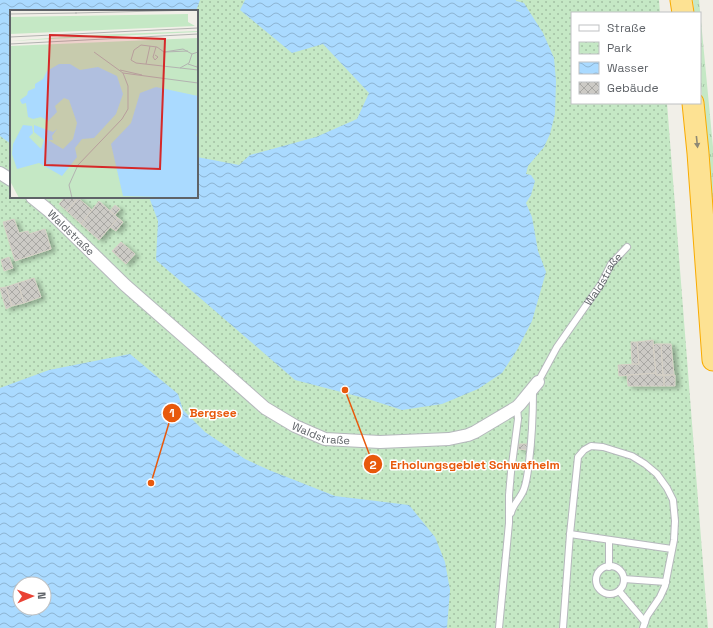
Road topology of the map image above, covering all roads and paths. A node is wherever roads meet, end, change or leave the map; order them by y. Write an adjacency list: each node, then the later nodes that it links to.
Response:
1 (681, 0): 2 (highway)
2 (683, 12)
3 (693, 104): 8 (highway, one-way to 8)
4 (0, 174): 5 (street)
5 (10, 179)
6 (33, 198): 10 (street, Waldstraße)
7 (627, 247): 9 (lane, Waldstraße)
8 (713, 360)
9 (536, 386): 10 (street, Waldstraße); 11 (lane)
10 (517, 407): 11 (lane)
11 (509, 523): 20 (lane)
12 (570, 534): 13 (lane); 14 (lane); 21 (lane)
13 (609, 540): 14 (lane); 15 (lane)
14 (672, 549): 17 (lane)
15 (609, 566): 16 (lane); 18 (lane)
16 (624, 579): 17 (lane); 18 (lane)
17 (666, 582): 19 (lane)
18 (619, 591): 19 (lane)
19 (644, 626): 22 (lane)
20 (499, 628)
21 (563, 628)
22 (638, 628)

